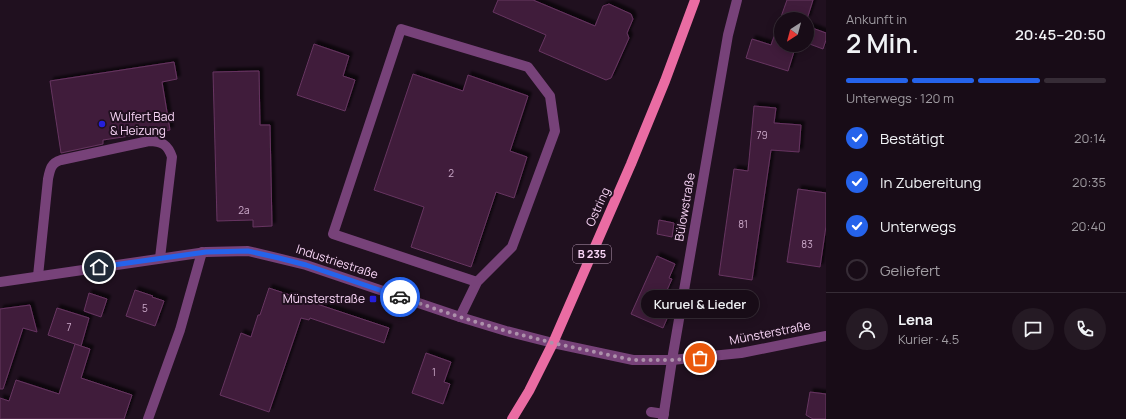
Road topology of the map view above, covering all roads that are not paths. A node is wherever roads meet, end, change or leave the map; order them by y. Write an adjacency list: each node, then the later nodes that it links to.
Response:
1 (695, 0): 12 (main road, Ostring / B 235)
2 (737, 0): 8 (street, Bülowstraße)
3 (202, 252): 4 (street, Industriestraße); 10 (street, Industriestraße); 16 (street)
4 (160, 258): 5 (street, Industriestraße); 5 (street)
5 (38, 276): 6 (street, Industriestraße)
6 (0, 282)
7 (477, 282): 7 (street); 10 (street)
8 (682, 300): 9 (street); 13 (street, Bülowstraße)
9 (709, 306)
10 (460, 317): 12 (street, Industriestraße)
11 (826, 336): 13 (street, Münsterstraße)
12 (553, 343): 13 (street, Münsterstraße); 17 (main road, Ostring / B 235)
13 (672, 360): 15 (street, Bülowstraße)
14 (651, 412): 15 (street)
15 (664, 417)
16 (148, 419)
17 (512, 419)

